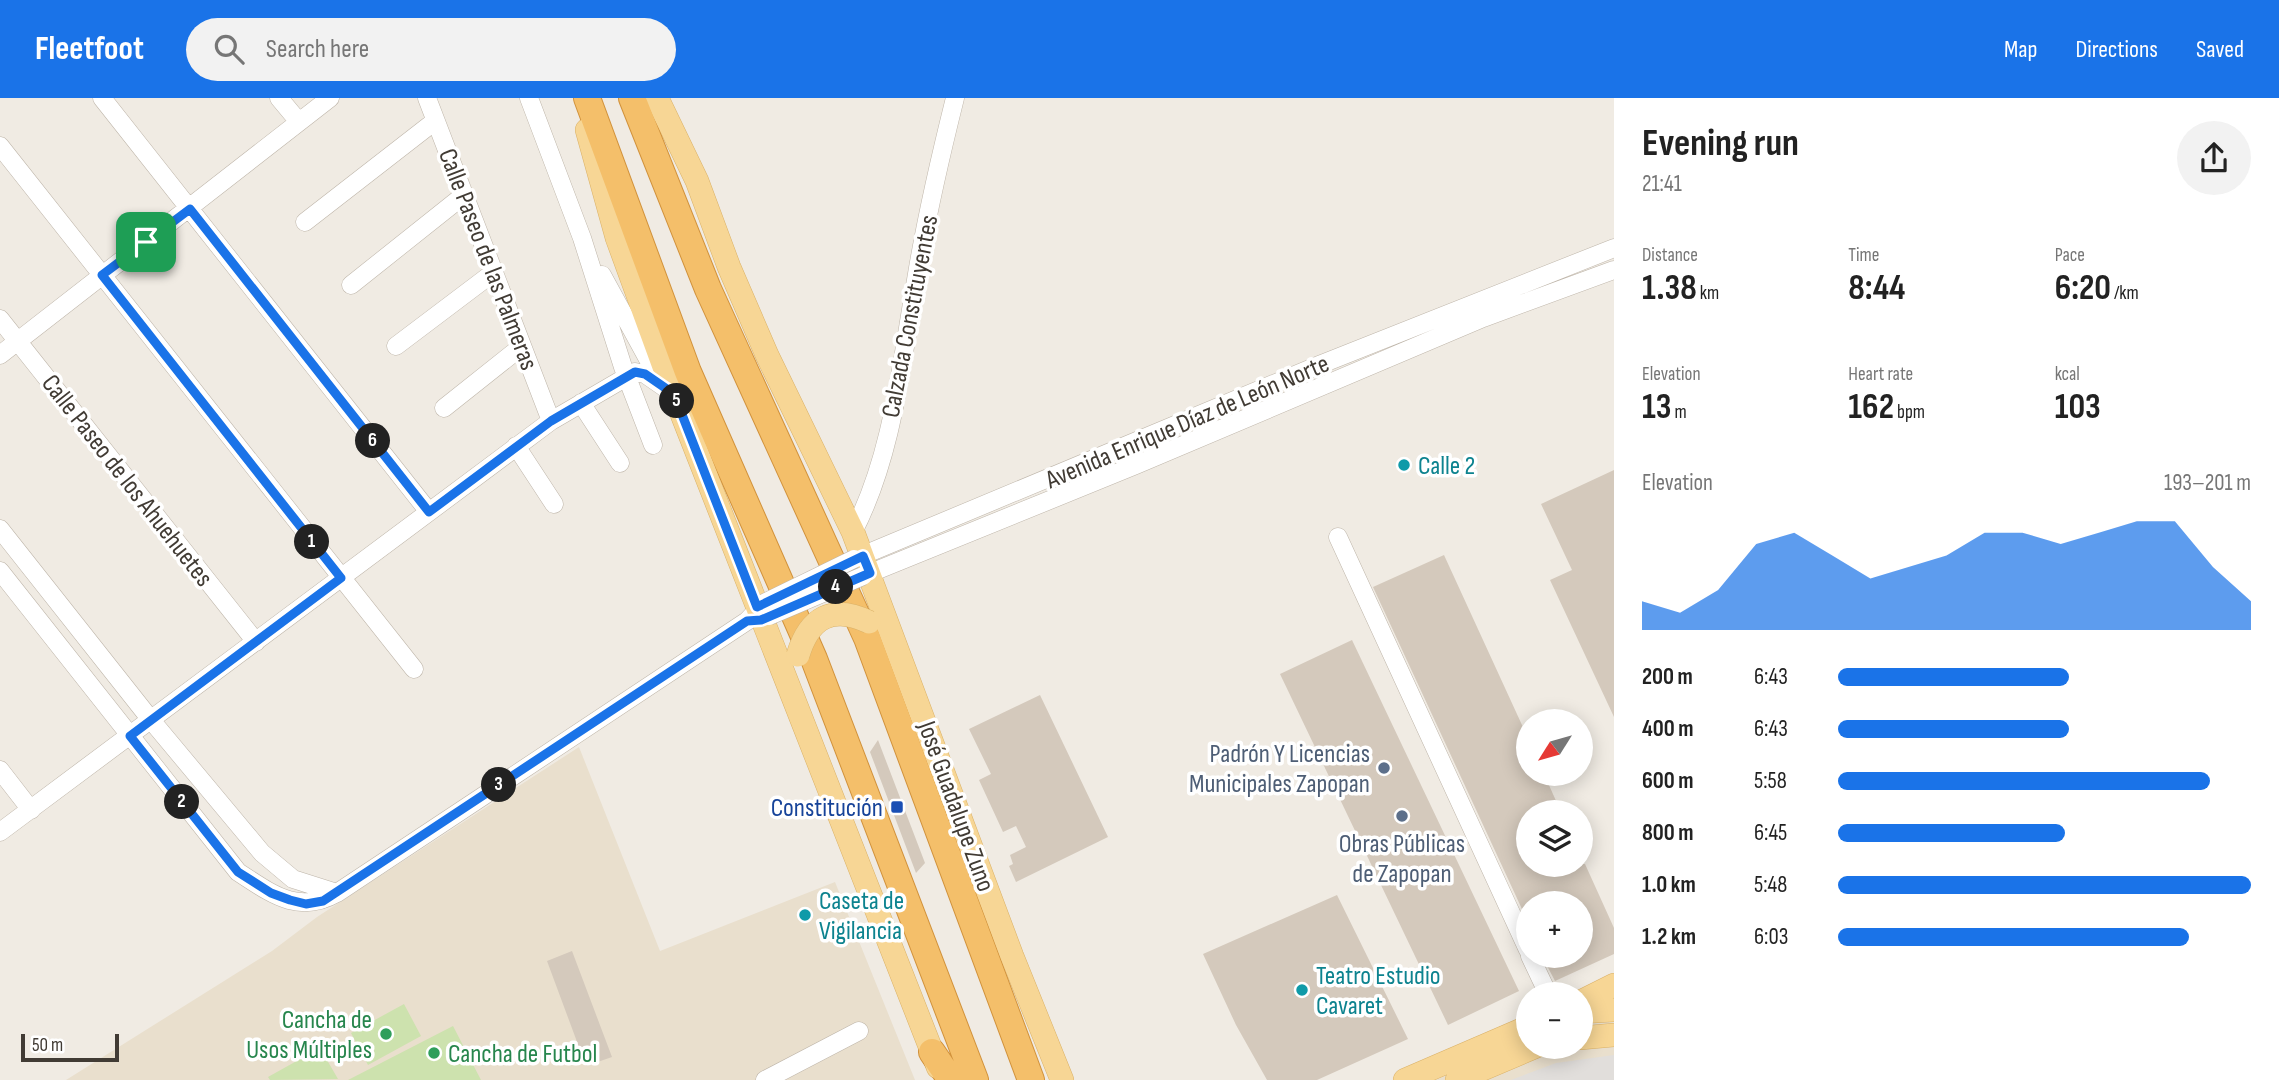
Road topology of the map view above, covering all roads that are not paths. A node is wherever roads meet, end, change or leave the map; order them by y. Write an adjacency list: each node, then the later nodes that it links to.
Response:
1 (102, 98): 15 (street)
2 (279, 98): 12 (street)
3 (330, 98): 12 (street)
4 (427, 98): 11 (street, Calle Paseo de las Palmeras)
5 (529, 98): 17 (street)
6 (580, 98): 29 (main road)
7 (587, 98): 69 (highway)
8 (632, 98): 70 (highway)
9 (657, 98): 39 (main road, José Guadalupe Zuno)
10 (956, 98): 39 (street, Calzada Constituyentes)
11 (435, 121): 14 (street, Calle Paseo de las Palmeras); 16 (street)
12 (299, 122): 15 (street)
13 (0, 146): 21 (street)
14 (464, 195): 20 (street, Calle Paseo de las Palmeras); 22 (street)
15 (190, 209): 21 (street); 37 (street)
16 (305, 222)
17 (582, 238): 28 (street); 29 (street)
18 (1614, 248): 41 (street, Avenida Enrique Díaz de León Norte)
19 (1614, 270): 41 (street, Avenida Enrique Díaz de León Norte)
20 (494, 272): 25 (street); 26 (street, Calle Paseo de las Palmeras)
21 (102, 275): 24 (street); 43 (street)
22 (352, 285)
23 (0, 319): 24 (street, Calle Paseo de los Ahuehuetes)
24 (18, 341): 27 (street); 45 (street, Calle Paseo de los Ahuehuetes)
25 (396, 346)
26 (522, 346): 31 (street); 32 (street, Calle Paseo de las Palmeras)
27 (0, 355)
28 (626, 376): 29 (street); 30 (street); 33 (street)
29 (668, 389): 44 (main road)
30 (581, 403): 32 (street); 35 (street)
31 (444, 408)
32 (551, 421): 34 (street)
33 (653, 445)
34 (516, 446): 36 (street); 37 (street)
35 (620, 463)
36 (554, 504)
37 (429, 512): 43 (street)
38 (0, 530): 49 (street)
39 (853, 532): 41 (main road, José Guadalupe Zuno)
40 (1338, 537): 55 (street)
41 (862, 566): 44 (street, Avenida Enrique Díaz de León Norte, bridge); 47 (main road, José Guadalupe Zuno)
42 (0, 571): 50 (street, Avenida Enrique Díaz de León Norte)
43 (341, 578): 45 (street); 46 (street)
44 (760, 613): 48 (main road); 54 (street, Avenida Enrique Díaz de León Norte)
45 (256, 642): 49 (street)
46 (414, 669)
47 (906, 669): 48 (main road, bridge); 71 (main road, José Guadalupe Zuno)
48 (799, 718): 64 (main road)
49 (151, 720): 50 (street); 54 (street)
50 (130, 736): 52 (street); 54 (street, Avenida Enrique Díaz de León Norte)
51 (0, 770): 52 (street)
52 (31, 810): 53 (street)
53 (0, 832)
54 (337, 893)
55 (1516, 924)
56 (1614, 985): 57 (main road)
57 (1593, 996)
58 (1614, 1010): 59 (main road)
59 (1593, 1011)
60 (859, 1031): 66 (street)
61 (1516, 1032): 72 (main road)
62 (1614, 1035): 63 (main road)
63 (1593, 1037)
64 (932, 1052): 67 (main road); 68 (highway)
65 (1516, 1055): 73 (main road)
66 (765, 1080)
67 (943, 1080)
68 (951, 1080)
69 (975, 1080)
70 (1031, 1080)
71 (1062, 1080)
72 (1405, 1080)
73 (1457, 1080)

